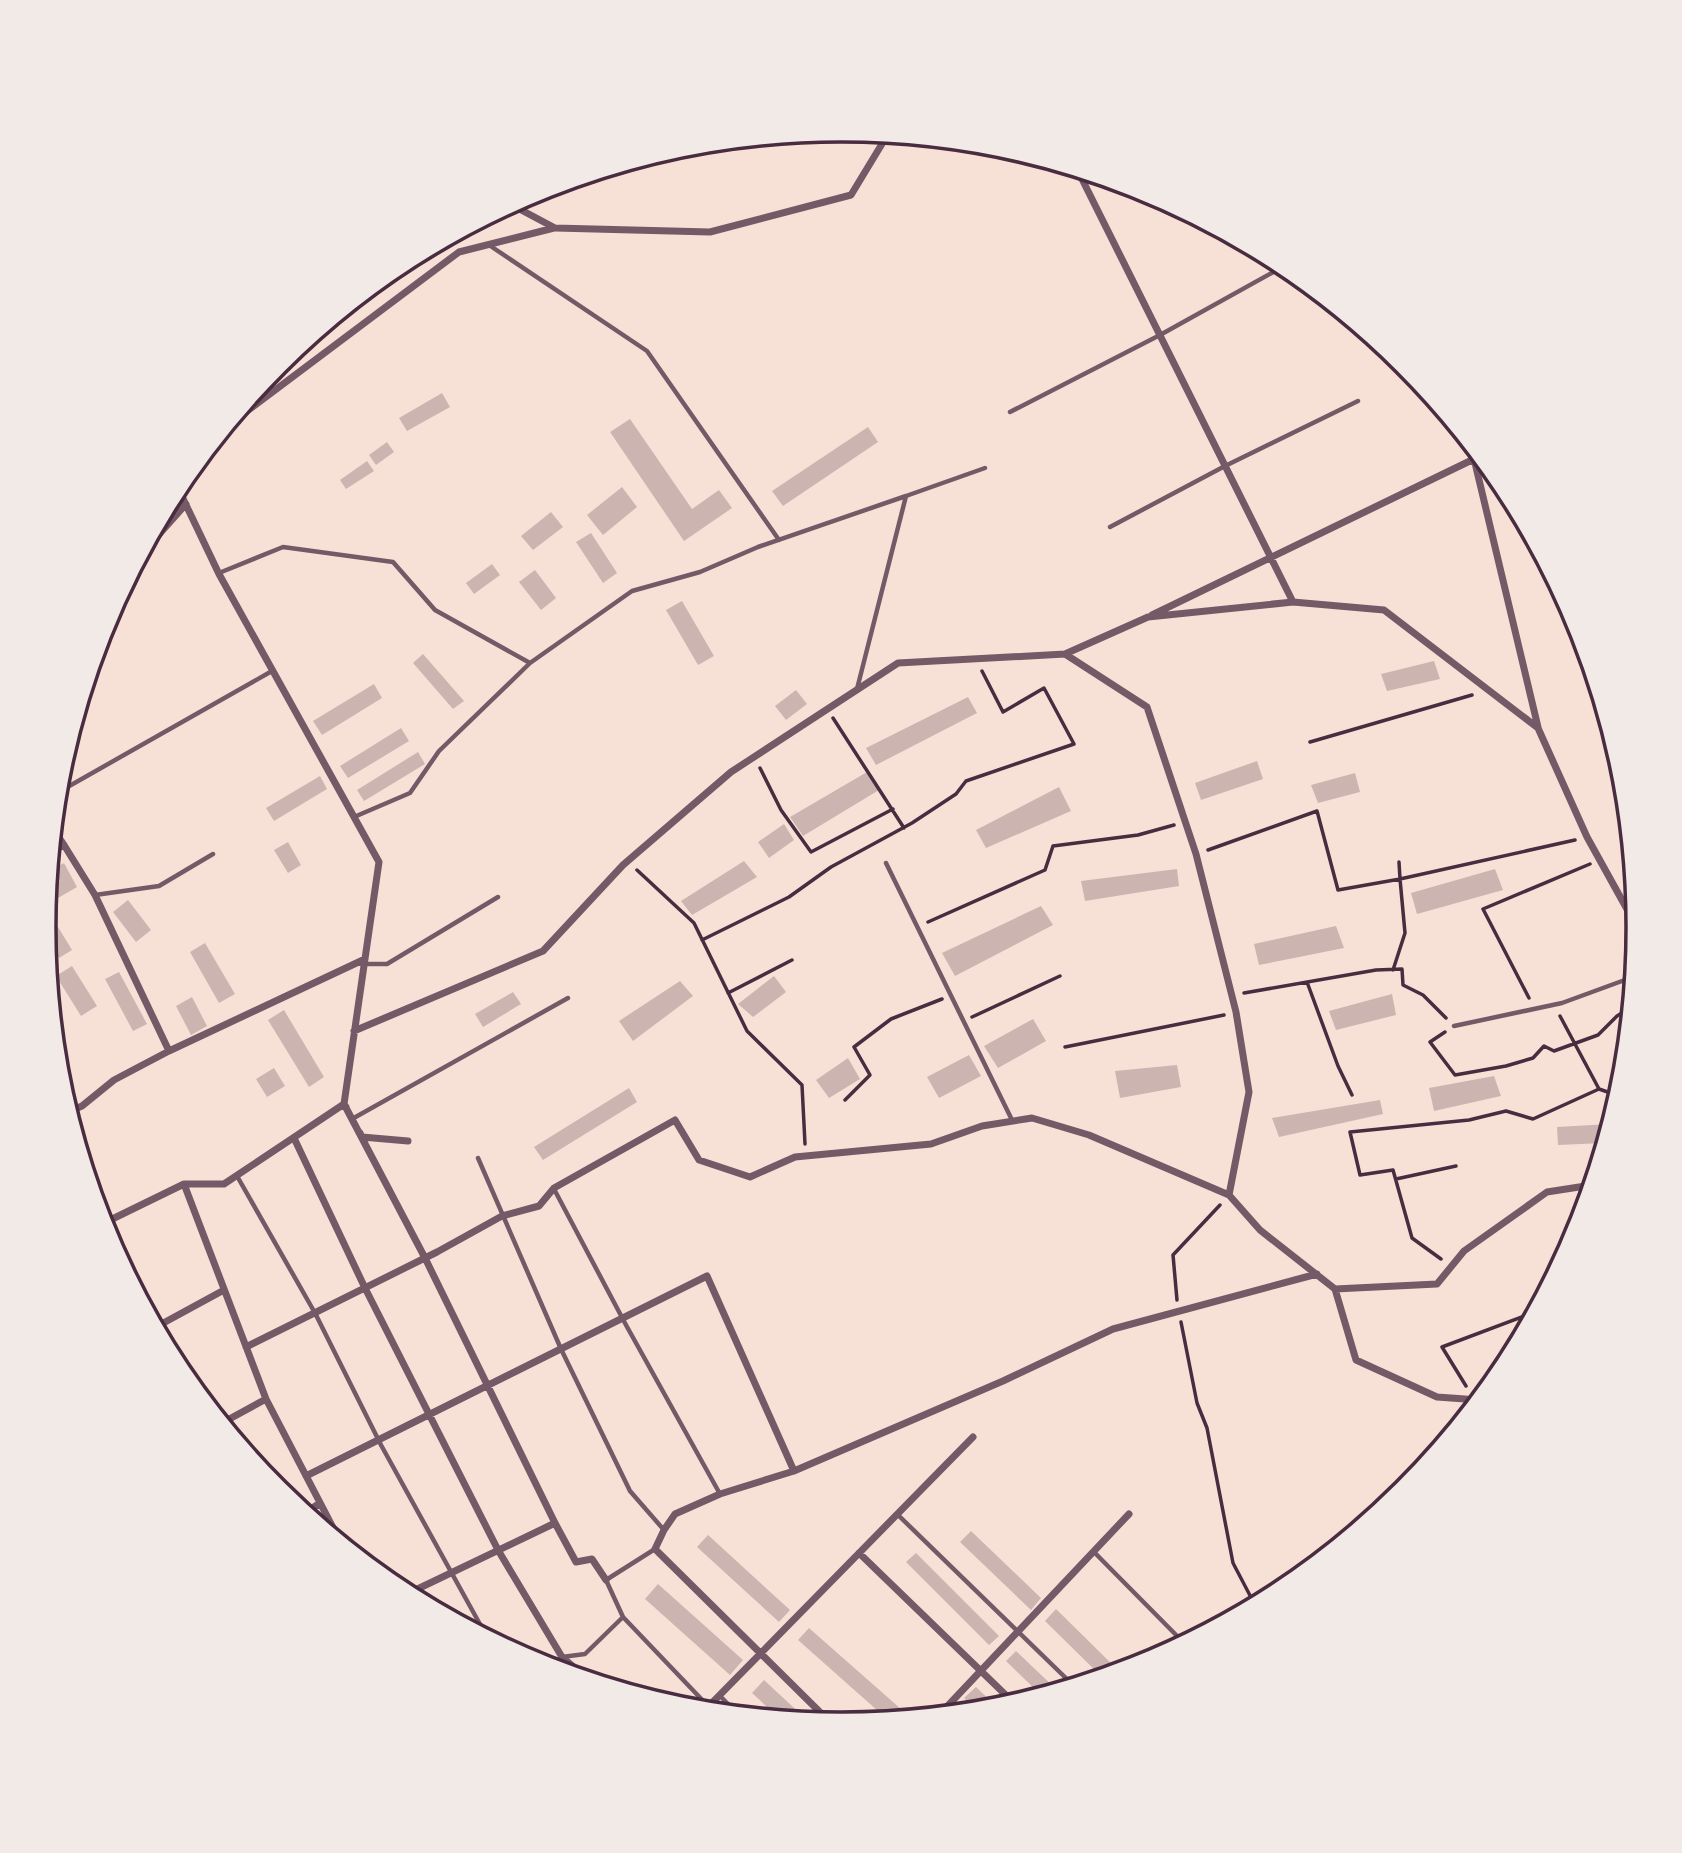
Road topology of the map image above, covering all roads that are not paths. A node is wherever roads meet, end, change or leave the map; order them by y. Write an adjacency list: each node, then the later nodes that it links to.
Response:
1 (883, 143): 4 (street)
2 (1082, 180): 7 (street)
3 (521, 210): 4 (street)
4 (555, 228): 5 (street)
5 (488, 245): 9 (street); 20 (lane)
6 (1274, 272): 7 (lane)
7 (1160, 335): 10 (lane); 13 (street)
8 (1358, 401): 13 (lane)
9 (254, 406)
10 (1010, 411)
11 (1472, 460): 21 (street)
12 (1475, 464): 29 (street)
13 (1225, 466): 18 (lane); 21 (street)
14 (985, 468): 15 (lane)
15 (906, 496): 20 (lane); 28 (lane)
16 (183, 498): 17 (street)
17 (186, 504): 19 (street); 22 (street)
18 (1110, 527)
19 (165, 528)
20 (779, 540): 26 (lane)
21 (1270, 556): 23 (street); 24 (street)
22 (219, 574): 26 (lane); 27 (street)
23 (1293, 601): 24 (street); 29 (street)
24 (1148, 617): 25 (street)
25 (1065, 654): 28 (street); 57 (street)
26 (530, 663): 31 (lane)
27 (273, 671): 30 (lane); 31 (street)
28 (857, 690): 44 (street)
29 (1538, 728): 39 (street)
30 (69, 786)
31 (354, 817): 40 (street)
32 (61, 841): 33 (street)
33 (64, 845): 34 (street); 37 (street)
34 (61, 847)
35 (213, 853): 37 (lane)
36 (886, 863): 49 (lane)
37 (95, 895): 45 (street)
38 (498, 897): 40 (lane)
39 (1625, 906)
40 (364, 962): 44 (street); 45 (street)
41 (1624, 980): 43 (lane)
42 (568, 998): 48 (lane)
43 (1454, 1026)
44 (354, 1031): 46 (street)
45 (169, 1051): 47 (street)
46 (344, 1104): 48 (street); 50 (street); 60 (street)
47 (78, 1107)
48 (352, 1119): 51 (street)
49 (1013, 1121): 56 (street); 57 (street)
50 (294, 1138): 53 (street); 62 (street)
51 (408, 1140)
52 (478, 1158): 58 (lane)
53 (237, 1176): 54 (street); 65 (lane)
54 (184, 1185): 59 (street); 64 (street)
55 (1581, 1187): 63 (street)
56 (554, 1188): 58 (street); 66 (lane)
57 (1229, 1195): 61 (street)
58 (502, 1216): 60 (street); 69 (lane)
59 (113, 1219)
60 (425, 1258): 62 (street); 70 (street)
61 (1317, 1274): 63 (street); 77 (street)
62 (365, 1288): 65 (street); 73 (street)
63 (1335, 1289): 72 (street)
64 (225, 1290): 67 (street); 68 (street)
65 (315, 1313): 68 (street); 76 (lane)
66 (622, 1318): 69 (street); 77 (street); 79 (lane)
67 (163, 1323)
68 (246, 1347): 71 (street)
69 (561, 1349): 70 (street); 86 (lane)
70 (487, 1385): 73 (street); 85 (street)
71 (266, 1399): 74 (street); 78 (street)
72 (1467, 1399)
73 (430, 1414): 76 (street); 88 (street)
74 (230, 1419)
75 (973, 1437): 82 (street)
76 (379, 1439): 78 (street); 91 (lane)
77 (794, 1471): 79 (street)
78 (306, 1476): 80 (street)
79 (720, 1494): 86 (street)
80 (320, 1503): 81 (street); 84 (street)
81 (313, 1507)
82 (897, 1514): 90 (street); 96 (lane)
83 (1129, 1514): 89 (street)
84 (331, 1523)
85 (555, 1523): 88 (street); 92 (street)
86 (664, 1530): 87 (street)
87 (655, 1549): 92 (lane); 98 (street)
88 (498, 1550): 91 (street); 99 (street)
89 (1094, 1552): 96 (street); 97 (lane)
90 (859, 1553): 98 (street); 102 (street)
91 (450, 1573): 93 (street); 95 (lane)
92 (606, 1580): 94 (lane)
93 (419, 1588)
94 (624, 1617): 99 (lane); 106 (lane)
95 (479, 1623)
96 (1017, 1633): 102 (street); 103 (lane)
97 (1177, 1636)
98 (761, 1653): 105 (street); 110 (street)
99 (562, 1657): 100 (lane); 101 (street)
100 (560, 1659)
101 (568, 1662)
102 (981, 1671): 104 (street); 109 (street)
103 (1066, 1678)
104 (1004, 1694)
105 (719, 1695): 107 (street); 108 (lane)
106 (698, 1698)
107 (714, 1701)
108 (727, 1703)
109 (950, 1704)
110 (819, 1711)

